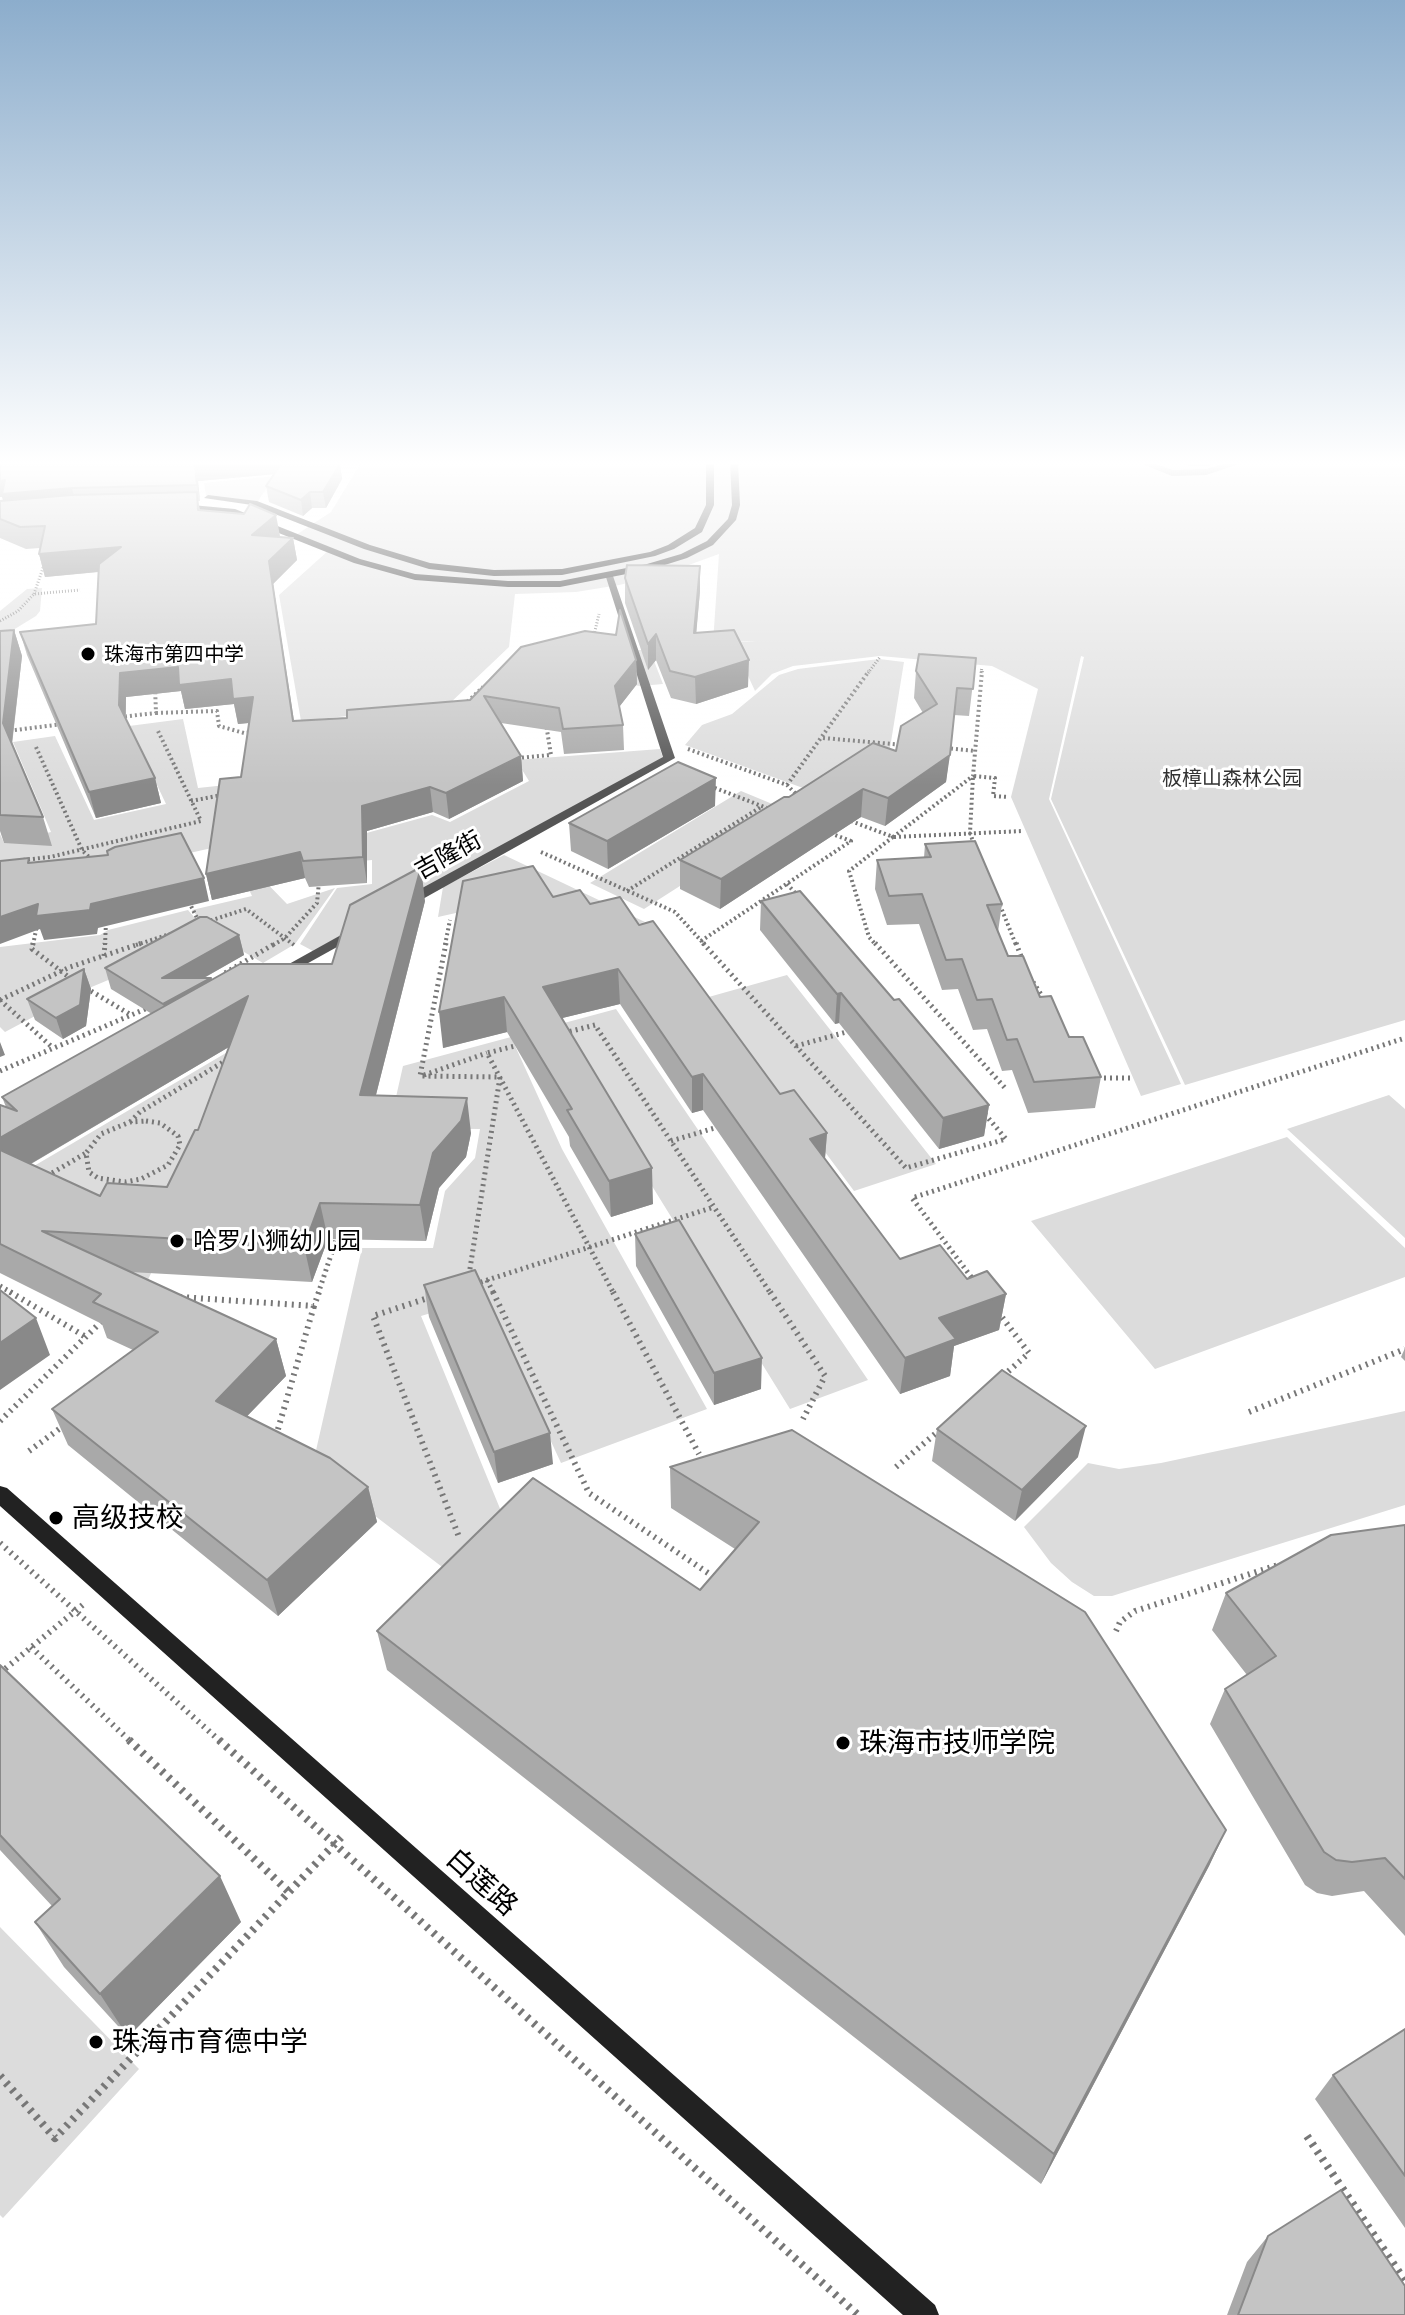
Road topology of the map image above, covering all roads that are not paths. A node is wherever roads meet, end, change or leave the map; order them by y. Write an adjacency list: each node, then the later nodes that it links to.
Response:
1 (386, 569): 5 (main road)
2 (457, 569): 3 (main road)
3 (577, 569)
4 (634, 569): 5 (main road)
5 (608, 576): 6 (lane, 吉隆街)
6 (393, 910)
7 (365, 925): 8 (lane)
8 (270, 978)
9 (0, 1494): 10 (main road, 白莲路)
10 (925, 2315)

